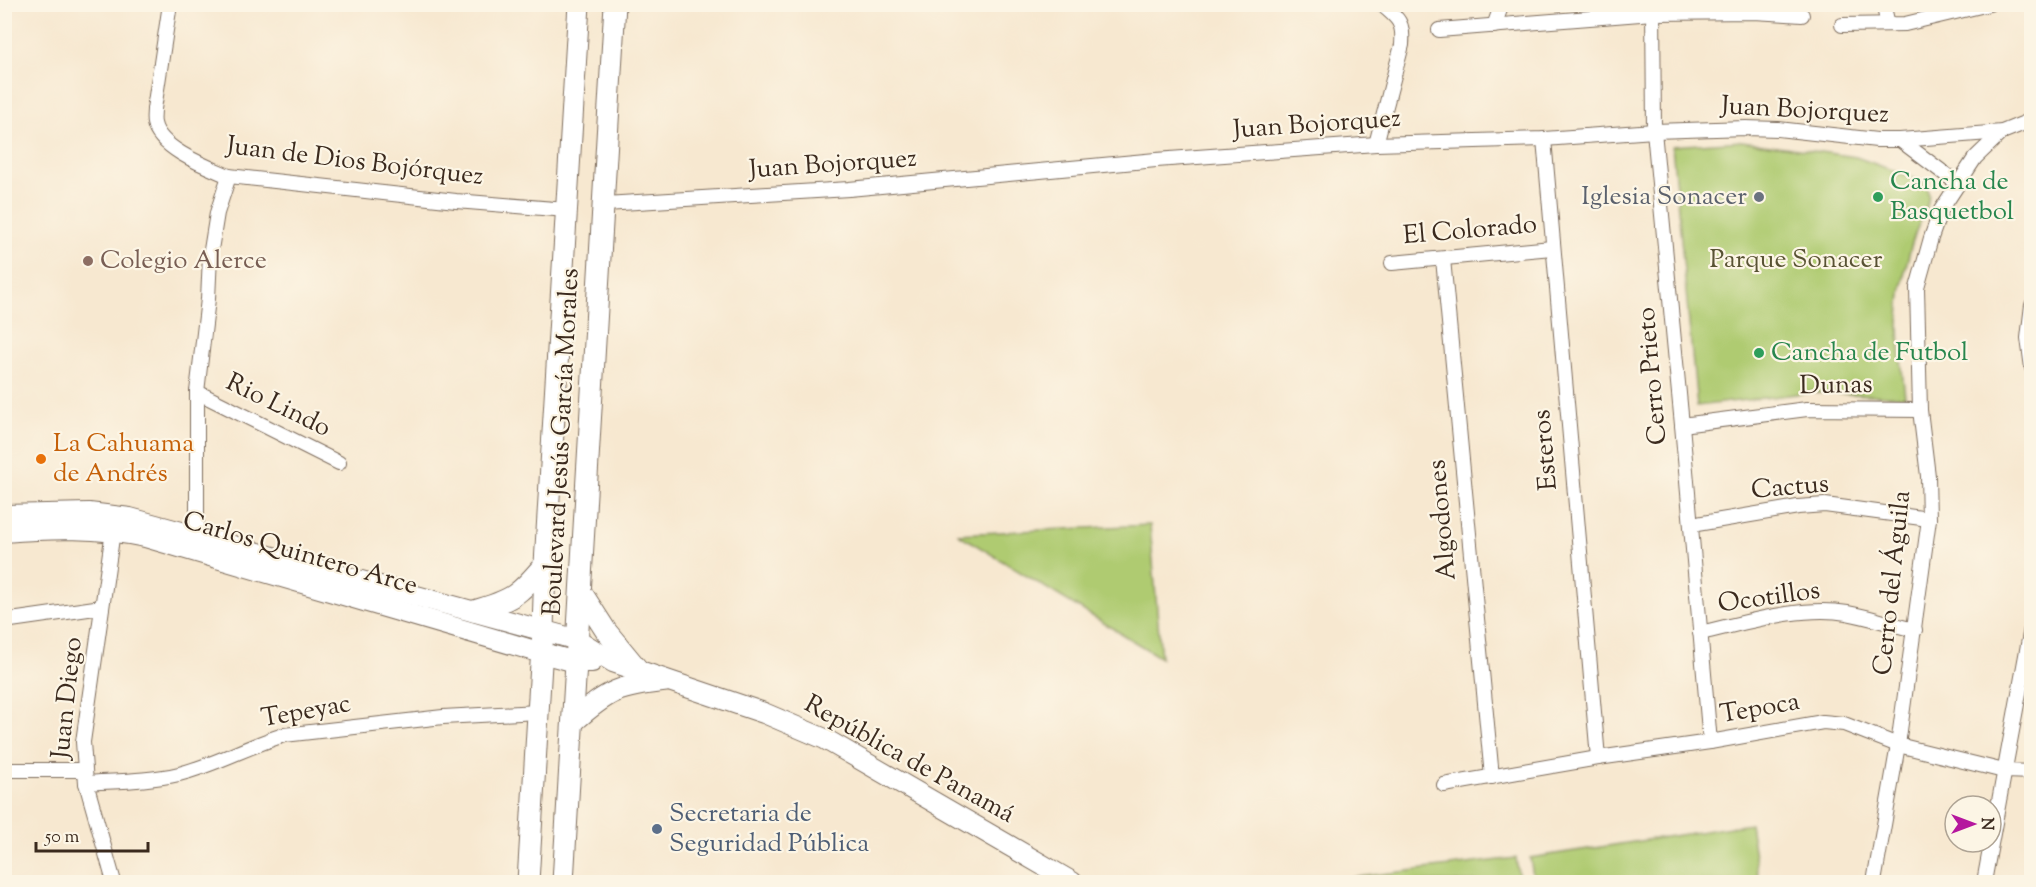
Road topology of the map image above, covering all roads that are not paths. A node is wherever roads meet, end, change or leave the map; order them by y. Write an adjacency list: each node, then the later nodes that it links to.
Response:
1 (170, 4): 21 (street, Juan de Dios Bojórquez)
2 (579, 4): 24 (main road, Boulevard Jesús García Morales)
3 (615, 4): 23 (main road, Boulevard Jesús García Morales)
4 (1381, 4): 20 (street)
5 (1502, 4): 12 (street)
6 (1883, 4): 11 (street)
7 (1989, 4): 11 (street)
8 (1754, 8): 9 (street); 10 (street)
9 (1653, 9): 12 (street); 16 (street, Cerro Prieto)
10 (1802, 15)
11 (1887, 24): 13 (street)
12 (1494, 26): 14 (street)
13 (1842, 26)
14 (1439, 30)
15 (2031, 120): 17 (street, Juan Bojorquez)
16 (1654, 131): 18 (street, Juan Bojorquez); 19 (street, Juan Bojorquez); 32 (street, Cerro Prieto)
17 (2002, 132): 19 (street, Juan Bojorquez); 22 (street, Cerro del Águila)
18 (1544, 139): 20 (street, Juan Bojorquez); 25 (street, Esteros)
19 (1900, 140): 22 (street)
20 (1376, 144): 23 (street, Juan Bojorquez)
21 (229, 176): 24 (street, Juan de Dios Bojórquez); 30 (street)
22 (1957, 183): 31 (street, Cerro del Águila)
23 (604, 204): 42 (main road, Boulevard Jesús García Morales)
24 (567, 210): 40 (main road, Boulevard Jesús García Morales)
25 (1552, 248): 26 (street, El Colorado); 61 (street, Esteros)
26 (1443, 259): 27 (street, El Colorado); 66 (street, Algodones)
27 (1392, 263)
28 (2031, 305): 29 (street)
29 (2031, 368)
30 (197, 392): 33 (street, Rio Lindo); 39 (street)
31 (1920, 410): 32 (street, Dunas); 35 (street, Cerro del Águila)
32 (1682, 425): 37 (street, Cerro Prieto)
33 (339, 463)
34 (4, 515): 36 (main road, Carlos Quintero Arce)
35 (1929, 519): 37 (street, Cactus); 48 (street, Cerro del Águila)
36 (115, 523): 38 (main road, Carlos Quintero Arce); 39 (main road, Carlos Quintero Arce); 41 (main road, Carlos Quintero Arce); 43 (street, Juan Diego)
37 (1691, 525): 49 (street, Cerro Prieto)
38 (4, 532)
39 (197, 536): 41 (main road, Carlos Quintero Arce)
40 (545, 564): 44 (main road); 47 (main road, Boulevard Jesús García Morales)
41 (346, 586): 44 (main road, Carlos Quintero Arce); 51 (main road, Carlos Quintero Arce)
42 (581, 592): 50 (main road, Boulevard Jesús García Morales); 55 (main road)
43 (102, 607): 45 (street); 65 (street, Juan Diego)
44 (474, 611): 47 (main road, Carlos Quintero Arce)
45 (4, 621)
46 (2031, 623): 54 (street)
47 (543, 630): 50 (main road, Carlos Quintero Arce); 51 (main road, Boulevard Jesús García Morales)
48 (1915, 630): 49 (street, Ocotillos); 60 (street, Cerro del Águila)
49 (1700, 633): 59 (street, Cerro Prieto)
50 (578, 640): 52 (main road, Boulevard Jesús García Morales); 53 (main road, República de Panamá)
51 (542, 653): 52 (main road, Carlos Quintero Arce); 57 (main road, Boulevard Jesús García Morales)
52 (576, 662): 53 (main road, República de Panamá); 58 (main road, Boulevard Jesús García Morales)
53 (613, 662): 55 (main road, República de Panamá)
54 (2028, 664): 63 (street)
55 (639, 670): 56 (main road, República de Panamá)
56 (666, 681): 58 (main road); 71 (main road, República de Panamá)
57 (538, 712): 65 (street, Tepeyac); 69 (main road, Boulevard Jesús García Morales)
58 (573, 722): 70 (main road, Boulevard Jesús García Morales)
59 (1710, 742): 60 (street, Tepoca); 61 (street, Tepoca)
60 (1898, 746): 63 (street, Tepoca); 72 (street, Cerro del Águila)
61 (1599, 758): 66 (street, Tepoca)
62 (4, 770): 65 (street, Tepeyac)
63 (2004, 771): 64 (street, Tepoca); 73 (street)
64 (2031, 772)
65 (85, 777): 68 (street, Juan Diego)
66 (1492, 777): 67 (street, Tepoca)
67 (1444, 785)
68 (114, 882)
69 (528, 882)
70 (563, 882)
71 (1072, 882)
72 (1874, 882)
73 (1984, 882)

